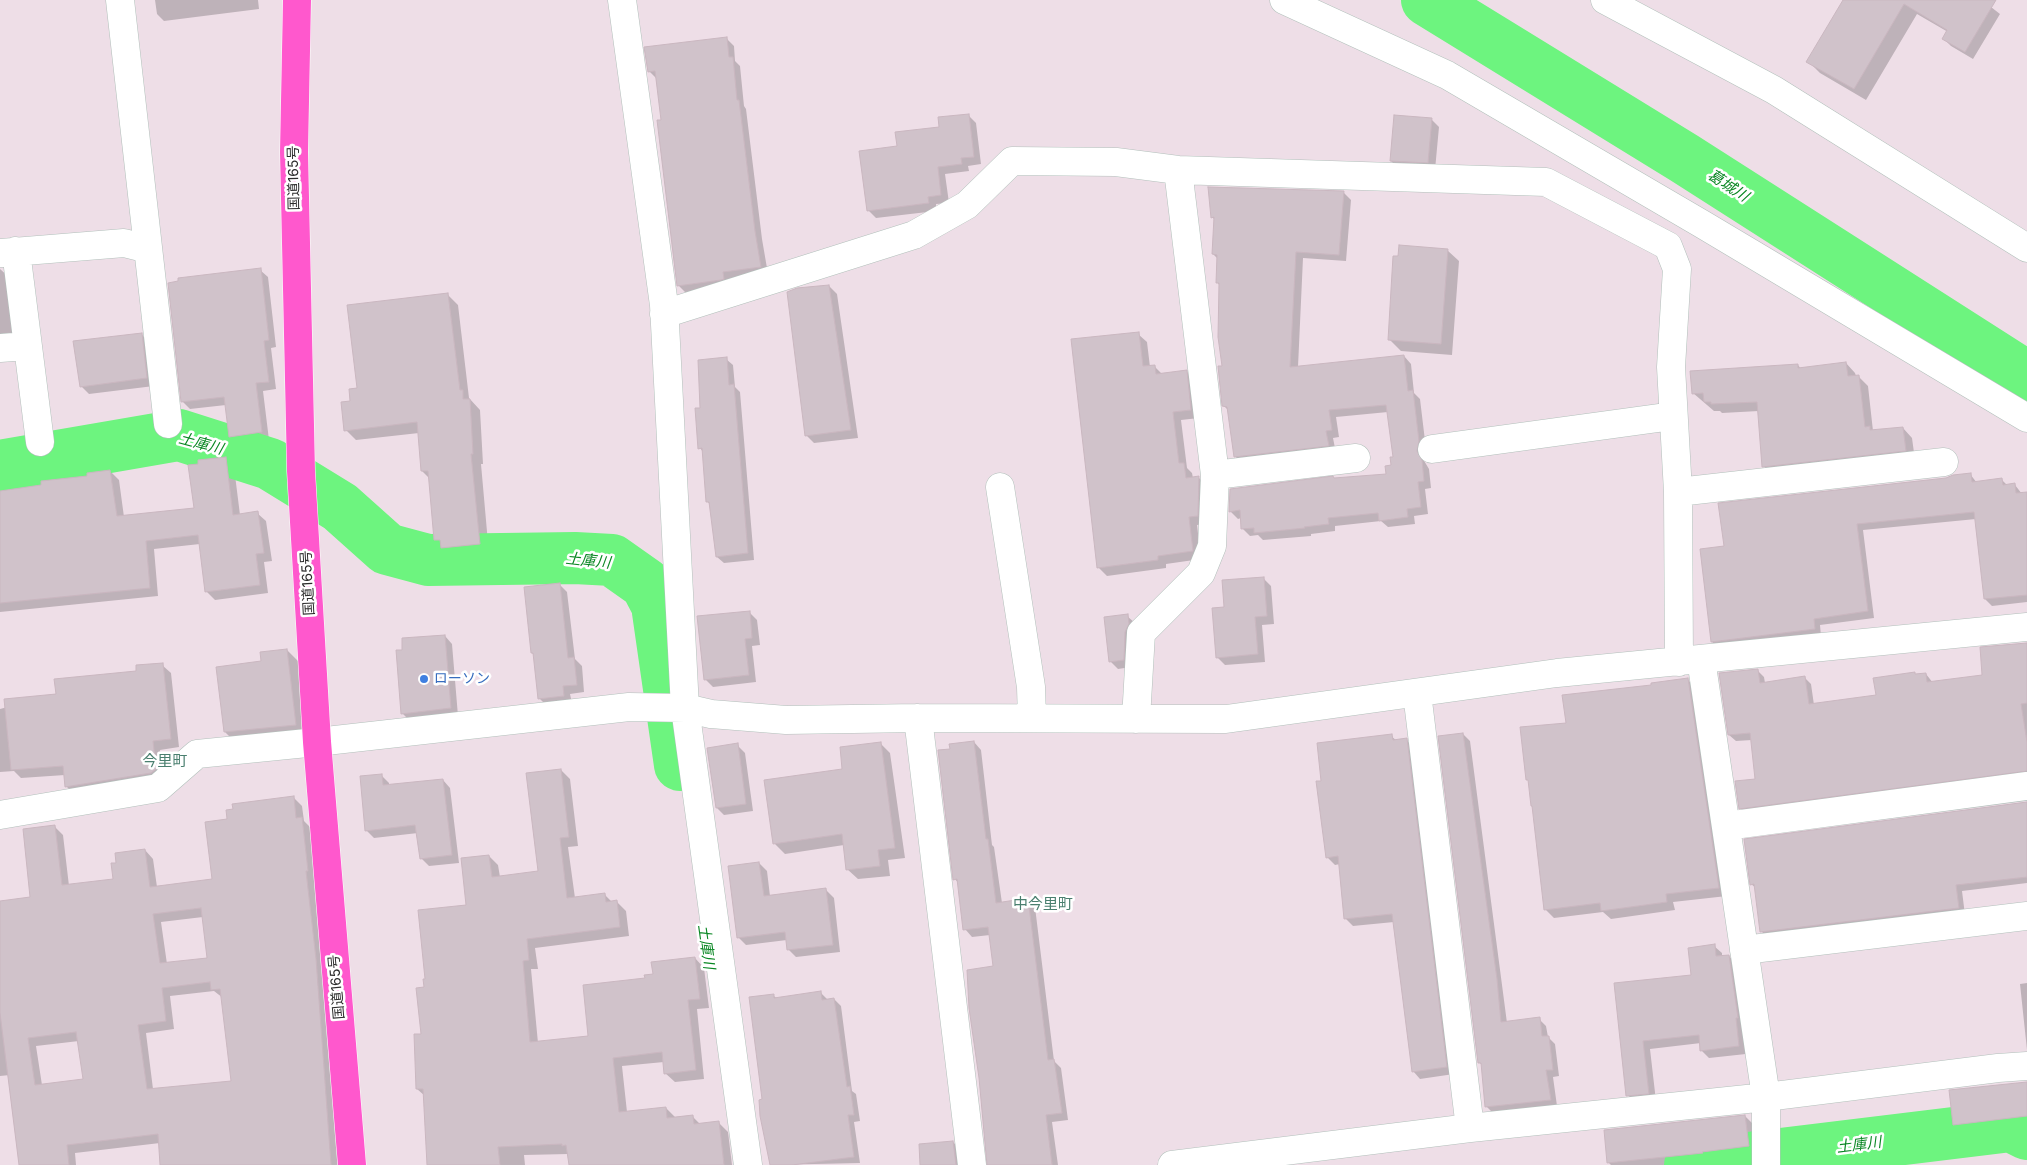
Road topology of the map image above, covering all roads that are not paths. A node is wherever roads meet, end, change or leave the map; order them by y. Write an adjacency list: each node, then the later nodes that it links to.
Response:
1 (120, 0): 8 (street)
2 (298, 0): 30 (highway, 国道165号)
3 (622, 0): 10 (street)
4 (1284, 0): 14 (street)
5 (1605, 0): 7 (street)
6 (1178, 170): 10 (street); 13 (street); 20 (street)
7 (2027, 248)
8 (148, 249): 9 (street); 15 (street)
9 (8, 252): 11 (street)
10 (664, 314): 26 (street)
11 (28, 346): 12 (street); 16 (street)
12 (0, 348)
13 (1673, 416): 17 (street); 22 (street)
14 (2027, 418)
15 (168, 424)
16 (40, 442)
17 (1432, 449)
18 (1356, 458): 20 (street)
19 (1944, 462): 22 (street)
20 (1215, 475): 29 (street)
21 (1000, 488): 28 (street)
22 (1678, 492): 24 (street)
23 (2027, 626): 24 (street)
24 (1690, 660): 25 (street); 33 (street)
25 (1417, 692): 29 (street); 38 (street)
26 (685, 708): 27 (street); 30 (street); 42 (street)
27 (918, 718): 28 (street); 43 (street)
28 (1032, 718): 29 (street)
29 (1136, 718)
30 (316, 742): 32 (street); 41 (highway, 国道165号)
31 (2027, 786): 33 (street)
32 (0, 815)
33 (1726, 826): 35 (street)
34 (2027, 916): 35 (street)
35 (1744, 950): 37 (street)
36 (2027, 1066): 37 (street)
37 (1766, 1097): 38 (street); 40 (street)
38 (1470, 1128): 39 (street)
39 (1270, 1159): 44 (street)
40 (1766, 1159)
41 (352, 1165)
42 (748, 1165)
43 (972, 1165)
44 (1172, 1165)

